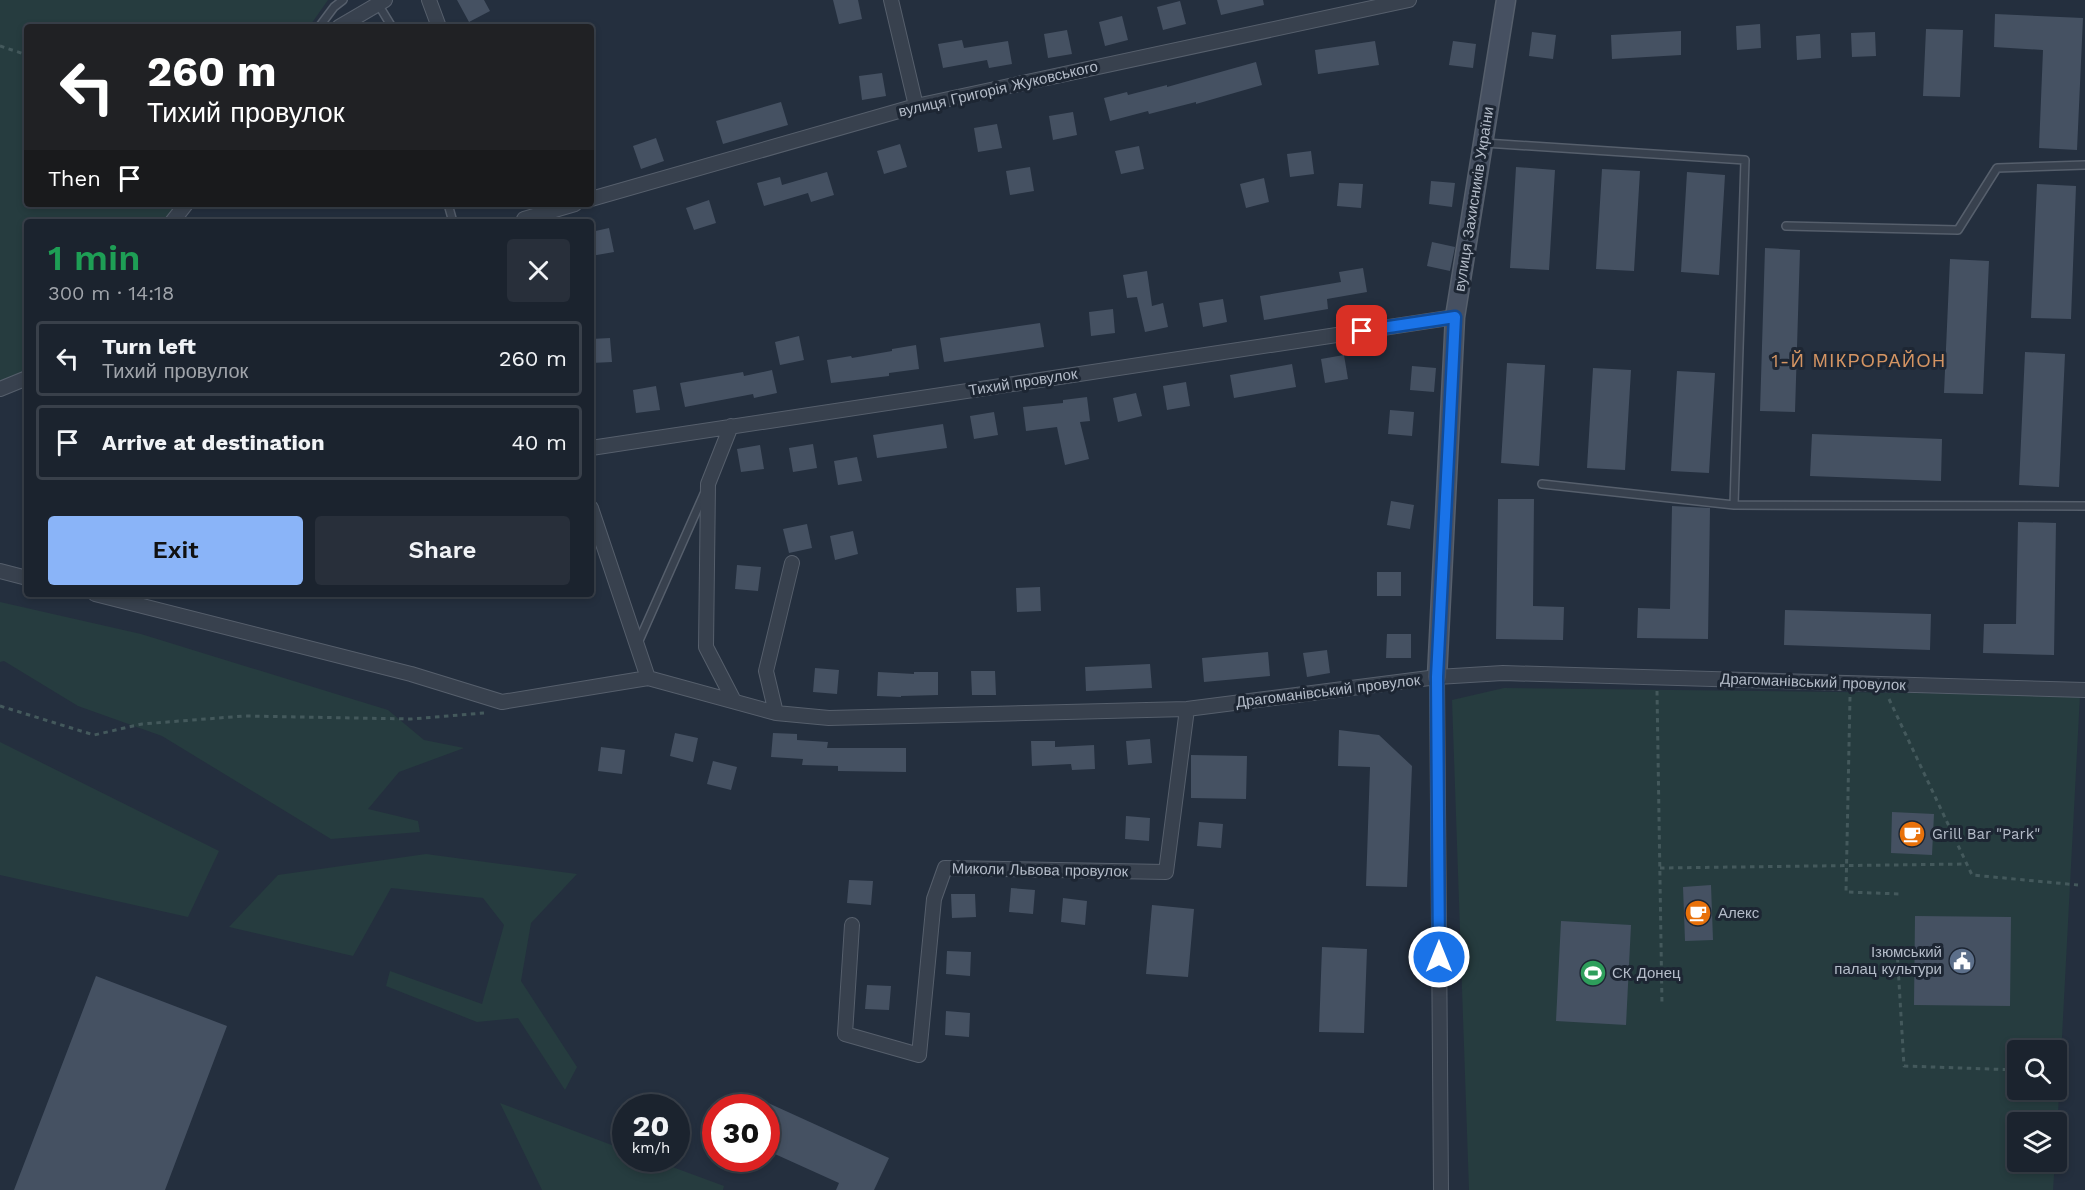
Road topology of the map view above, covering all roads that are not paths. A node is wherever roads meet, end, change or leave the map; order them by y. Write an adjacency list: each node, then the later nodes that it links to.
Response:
1 (343, 0): 7 (lane)
2 (429, 0): 11 (street)
3 (891, 0): 12 (street)
4 (1409, 0): 12 (street, вулиця Григорія Жуковського)
5 (1506, 0): 13 (street, вулиця Захисників України)
6 (379, 1): 9 (street); 10 (lane)
7 (336, 4): 8 (lane)
8 (321, 24)
9 (344, 24)
10 (390, 24)
11 (438, 24)
12 (916, 106): 15 (street, вулиця Григорія Жуковського)
13 (1483, 143): 21 (street, вулиця Захисників України); 28 (lane)
14 (2085, 165): 20 (lane)
15 (594, 198)
16 (184, 207): 18 (street)
17 (566, 207): 19 (street)
18 (174, 219)
19 (528, 219)
20 (1786, 226)
21 (1455, 317): 24 (street, Тихий провулок); 36 (street, вулиця Захисників України)
22 (24, 379): 23 (street)
23 (0, 389)
24 (731, 426): 25 (street, Тихий провулок); 26 (street)
25 (594, 448)
26 (708, 484): 35 (lane); 39 (street)
27 (1542, 484): 28 (lane)
28 (1734, 506): 29 (lane)
29 (2085, 506)
30 (594, 517): 35 (street)
31 (792, 563): 41 (street)
32 (0, 571): 33 (street)
33 (24, 577)
34 (107, 597): 37 (street)
35 (637, 645): 37 (street)
36 (1437, 677): 38 (street, Драгоманівський провулок); 40 (street, Драгоманівський провулок); 43 (street, вулиця Захисників України)
37 (648, 678): 39 (street, Драгоманівський провулок)
38 (2085, 690)
39 (734, 701): 41 (street, Драгоманівський провулок)
40 (1187, 708): 41 (street, Драгоманівський провулок); 42 (street, Миколи Львова провулок)
41 (776, 713)
42 (852, 925)
43 (1441, 1190)

